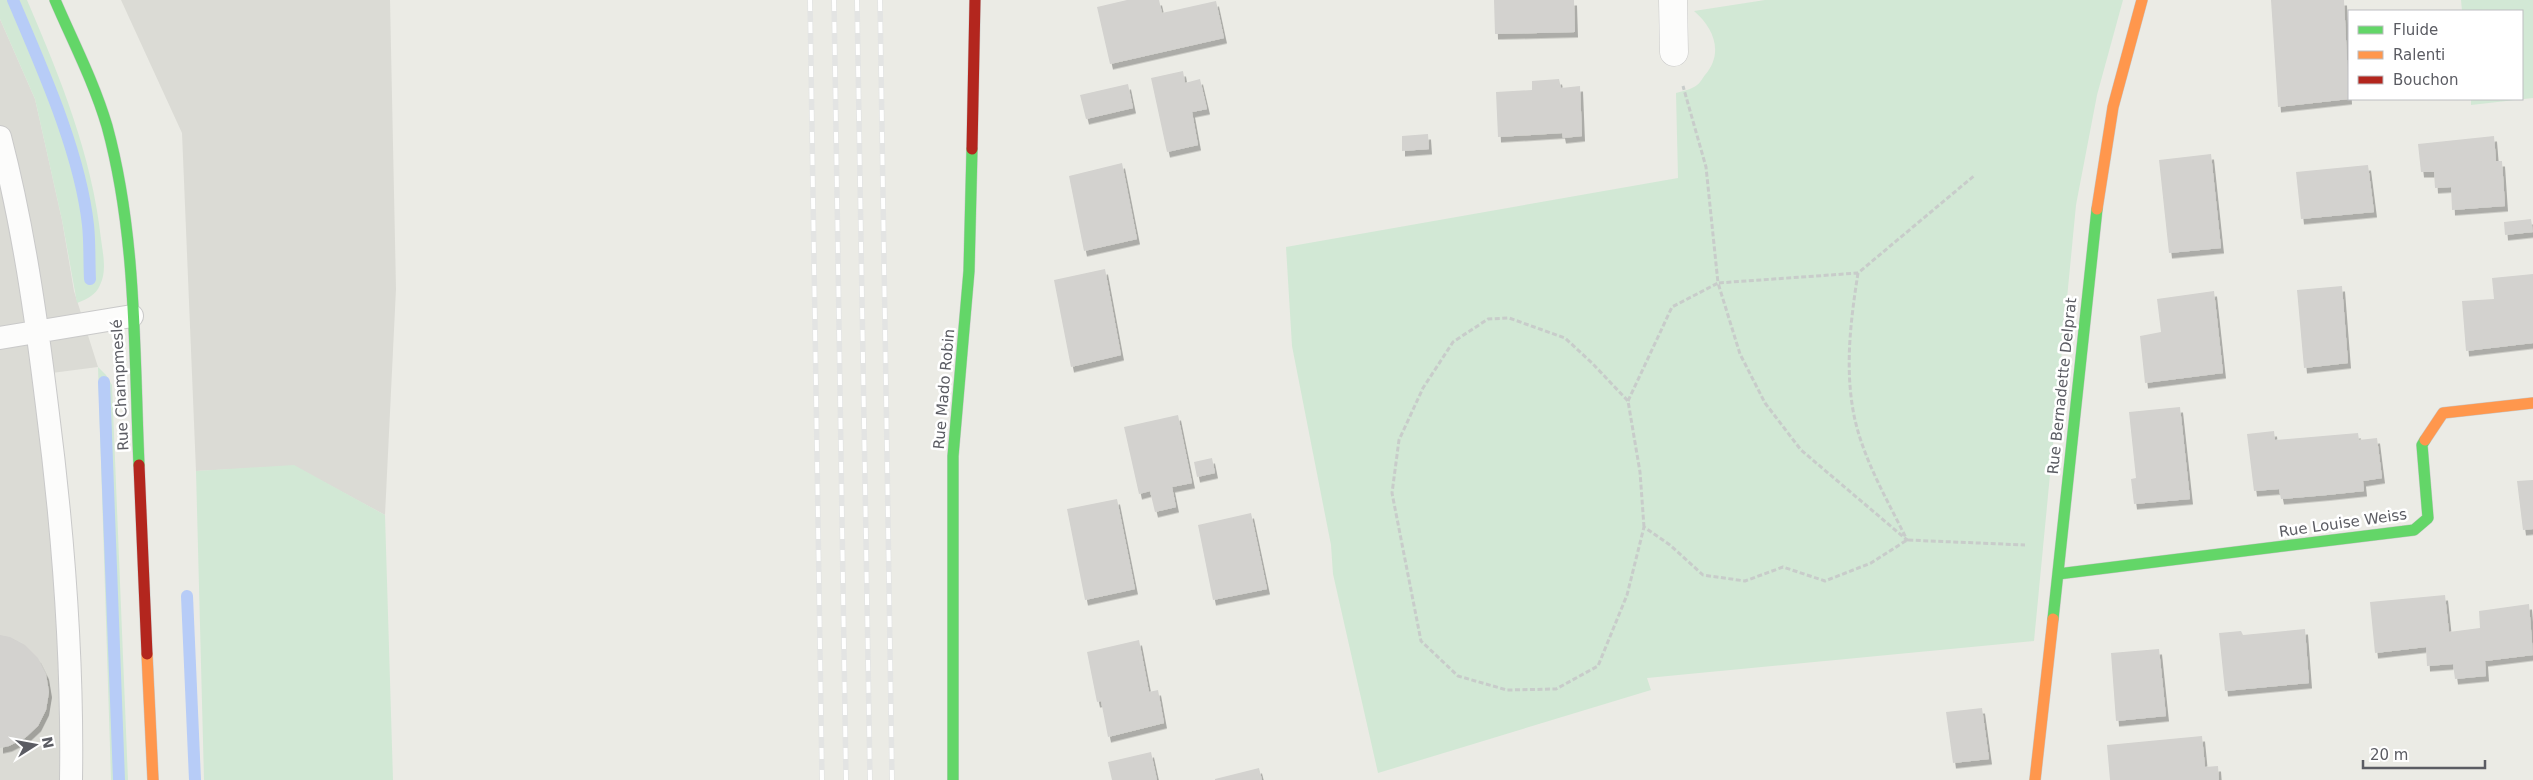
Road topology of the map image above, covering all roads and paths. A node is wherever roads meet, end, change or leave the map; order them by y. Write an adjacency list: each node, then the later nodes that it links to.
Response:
1 (54, 0): 10 (street, Rue Champmeslé)
2 (975, 0): 21 (street, Rue Mado Robin)
3 (1673, 0): 5 (street)
4 (2142, 0): 17 (street, Rue Bernadette Delprat)
5 (1674, 52): 9 (path)
6 (0, 137): 11 (lane)
7 (1975, 175): 8 (path)
8 (1858, 273): 9 (path); 16 (path)
9 (1718, 283): 13 (path); 16 (path)
10 (132, 316): 11 (lane); 20 (street, Rue Champmeslé)
11 (38, 330): 12 (lane); 19 (lane)
12 (0, 338)
13 (1628, 401): 15 (path); 15 (path)
14 (2533, 403): 18 (street, Rue Louise Weiss)
15 (1644, 527): 16 (path)
16 (1907, 540): 17 (path)
17 (2060, 547): 18 (street, Rue Bernadette Delprat)
18 (2058, 574): 22 (street, Rue Bernadette Delprat)
19 (71, 780)
20 (153, 780)
21 (953, 780)
22 (2035, 780)

